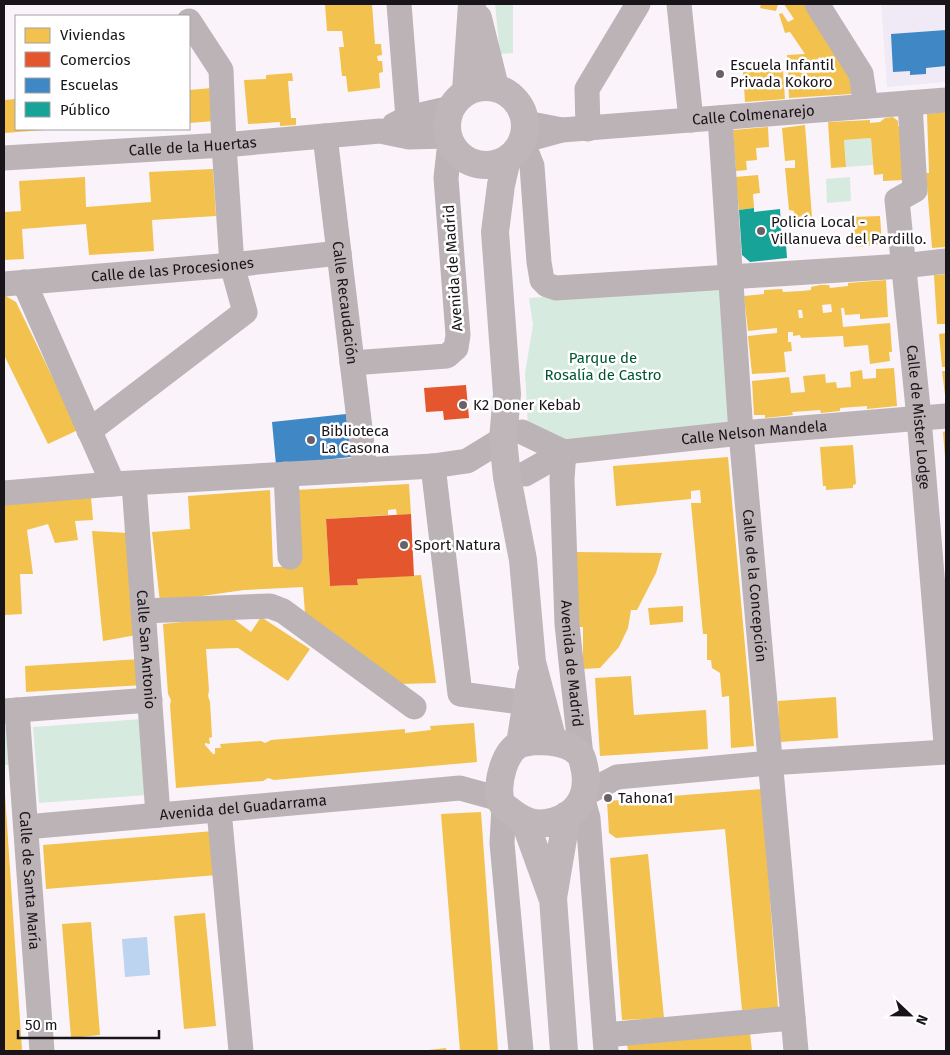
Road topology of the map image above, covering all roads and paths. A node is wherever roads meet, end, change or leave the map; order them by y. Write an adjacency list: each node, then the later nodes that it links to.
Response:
1 (178, 4): 7 (street)
2 (399, 4): 14 (street)
3 (473, 4): 9 (main road); 10 (main road)
4 (638, 4): 17 (street)
5 (679, 4): 16 (street)
6 (816, 4): 13 (street)
7 (185, 15)
8 (190, 22): 22 (street)
9 (495, 87): 10 (main road); 21 (main road)
10 (458, 100): 14 (street, Calle de la Huertas); 20 (main road)
11 (946, 100): 12 (street, Calle Colmenarejo)
12 (910, 103): 13 (street, Calle Colmenarejo); 29 (street, Calle de Mister Lodge)
13 (866, 106): 15 (street, Calle Colmenarejo)
14 (408, 118): 18 (street, Calle de la Huertas)
15 (720, 118): 16 (street, Calle Colmenarejo); 30 (street, Calle de la Concepción)
16 (691, 120): 17 (street, Calle Colmenarejo)
17 (588, 128): 21 (street, Calle Colmenarejo)
18 (380, 131): 19 (street, Calle de la Huertas); 20 (street, Calle de la Huertas)
19 (325, 136): 22 (street, Calle de la Huertas); 26 (street, Calle Recaudación)
20 (449, 139): 24 (main road); 32 (street, Avenida de Madrid)
21 (518, 141): 24 (main road); 25 (main road, Avenida de Madrid); 30 (street)
22 (224, 145): 23 (street, Calle de la Huertas); 28 (street)
23 (4, 158)
24 (470, 162): 25 (main road, Avenida de Madrid)
25 (495, 232): 37 (main road, Avenida de Madrid)
26 (339, 253): 28 (street, Calle de las Procesiones); 32 (street, Calle Recaudación)
27 (946, 261): 29 (street)
28 (232, 264): 31 (street, Calle de las Procesiones); 35 (street)
29 (903, 266): 30 (street); 34 (street, Calle de Mister Lodge)
30 (730, 276): 36 (street, Calle de la Concepción)
31 (14, 283): 35 (street)
32 (352, 363): 41 (street, Calle Recaudación)
33 (946, 416): 34 (street, Calle Nelson Mandela)
34 (919, 418): 36 (street, Calle Nelson Mandela); 47 (street, Calle de Mister Lodge)
35 (89, 431): 44 (street)
36 (741, 433): 38 (street, Calle Nelson Mandela); 59 (street, Calle de la Concepción)
37 (513, 436): 38 (street); 39 (street); 43 (main road, Avenida de Madrid)
38 (564, 452): 43 (street); 58 (street, Avenida de Madrid)
39 (467, 461): 40 (street); 43 (street)
40 (433, 466): 41 (street); 51 (street)
41 (365, 470): 42 (street)
42 (286, 474): 44 (street); 46 (street)
43 (516, 476): 49 (main road, Avenida de Madrid)
44 (123, 484): 45 (street); 48 (street, Calle San Antonio)
45 (4, 493)
46 (290, 557)
47 (940, 584): 56 (street, Calle de Mister Lodge)
48 (143, 612): 50 (street, Calle San Antonio); 52 (street)
49 (532, 662): 51 (main road, Avenida de Madrid); 54 (main road, Avenida de Madrid)
50 (150, 700): 53 (street); 67 (street, Calle San Antonio)
51 (527, 703): 55 (main road, Avenida de Madrid)
52 (414, 707)
53 (10, 710): 61 (street, Calle de Santa María)
54 (553, 741): 55 (main road); 58 (main road)
55 (520, 744): 60 (main road)
56 (946, 744)
57 (946, 752): 59 (street)
58 (582, 759): 62 (street); 65 (main road)
59 (770, 763): 62 (street); 71 (street, Calle de la Concepción)
60 (502, 769): 63 (street, Avenida del Guadarrama); 64 (main road)
61 (13, 776): 69 (street, Calle de Santa María)
62 (617, 777): 65 (street)
63 (460, 788): 64 (street, Avenida del Guadarrama); 66 (street, Avenida del Guadarrama)
64 (502, 802): 68 (main road); 75 (street)
65 (578, 803): 68 (main road); 70 (main road); 72 (street)
66 (219, 810): 67 (street, Avenida del Guadarrama); 74 (street)
67 (158, 815): 69 (street, Avenida del Guadarrama)
68 (526, 822): 70 (main road)
69 (26, 827): 73 (street, Calle de Santa María)
70 (552, 898): 76 (main road)
71 (793, 1018): 72 (street); 77 (street, Calle de la Concepción)
72 (605, 1043)
73 (42, 1051)
74 (241, 1051)
75 (521, 1051)
76 (564, 1051)
77 (796, 1051)

